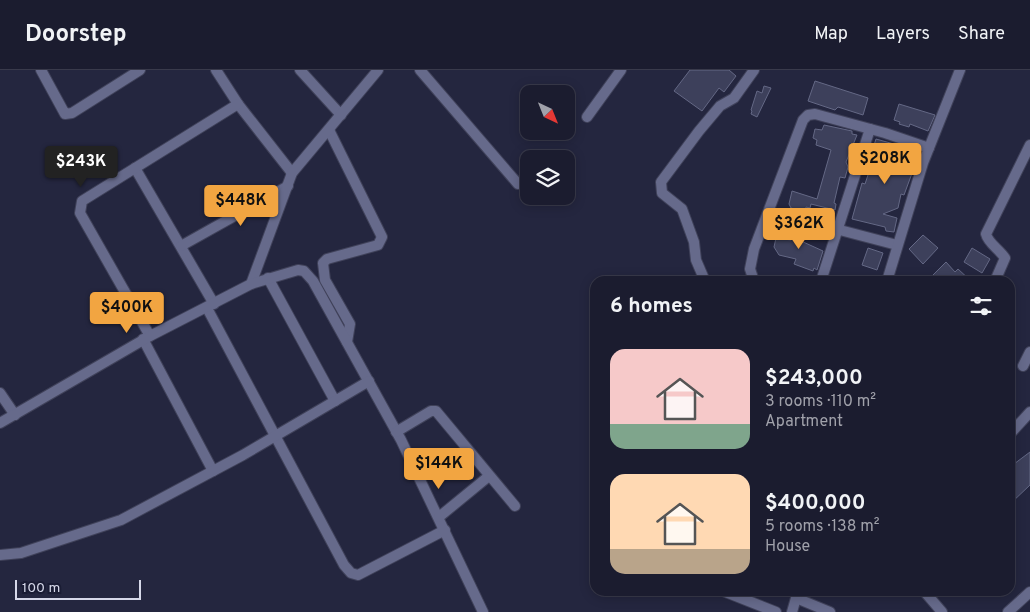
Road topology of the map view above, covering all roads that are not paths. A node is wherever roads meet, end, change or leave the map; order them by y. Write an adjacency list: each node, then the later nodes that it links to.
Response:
1 (41, 70): 2 (street)
2 (140, 70)
3 (216, 70): 10 (street)
4 (300, 70): 11 (street)
5 (378, 70): 11 (street)
6 (420, 70): 19 (street)
7 (621, 70): 12 (street)
8 (754, 70): 24 (street)
9 (960, 70): 16 (street)
10 (238, 104): 17 (street); 18 (street)
11 (341, 115): 14 (street)
12 (587, 117)
13 (870, 128): 16 (street); 21 (street); 25 (street)
14 (329, 130): 18 (street); 33 (street)
15 (1030, 145): 28 (street)
16 (929, 148): 22 (street)
17 (135, 168): 23 (street); 32 (street)
18 (292, 173): 20 (street)
19 (518, 184)
20 (288, 186): 23 (street); 30 (street)
21 (836, 229): 22 (street); 26 (street)
22 (897, 245): 27 (street)
23 (182, 246): 31 (street)
24 (703, 276)
25 (752, 276)
26 (822, 276)
27 (888, 276)
28 (997, 276)
29 (268, 278): 30 (street); 33 (street); 38 (street)
30 (251, 284): 31 (street)
31 (210, 306): 32 (street); 44 (street)
32 (146, 337): 40 (street); 45 (street)
33 (347, 342): 36 (street)
34 (1030, 352): 35 (street)
35 (1023, 366)
36 (369, 381): 38 (street); 43 (street)
37 (0, 393): 40 (street)
38 (335, 401): 44 (street)
39 (1030, 412): 42 (street)
40 (15, 414): 41 (street)
41 (0, 423)
42 (1015, 428)
43 (396, 432): 46 (street); 48 (street)
44 (274, 436): 45 (street); 49 (street)
45 (212, 471): 50 (street)
46 (489, 476): 47 (street); 48 (street)
47 (514, 506)
48 (438, 517): 49 (street)
49 (445, 530): 56 (street)
50 (0, 555)
51 (1030, 592): 61 (street)
52 (736, 596): 57 (street)
53 (797, 596): 58 (street)
54 (799, 596): 59 (street)
55 (928, 596): 60 (street)
56 (483, 612)
57 (776, 612)
58 (792, 612)
59 (830, 612)
60 (942, 612)
61 (1008, 612)

